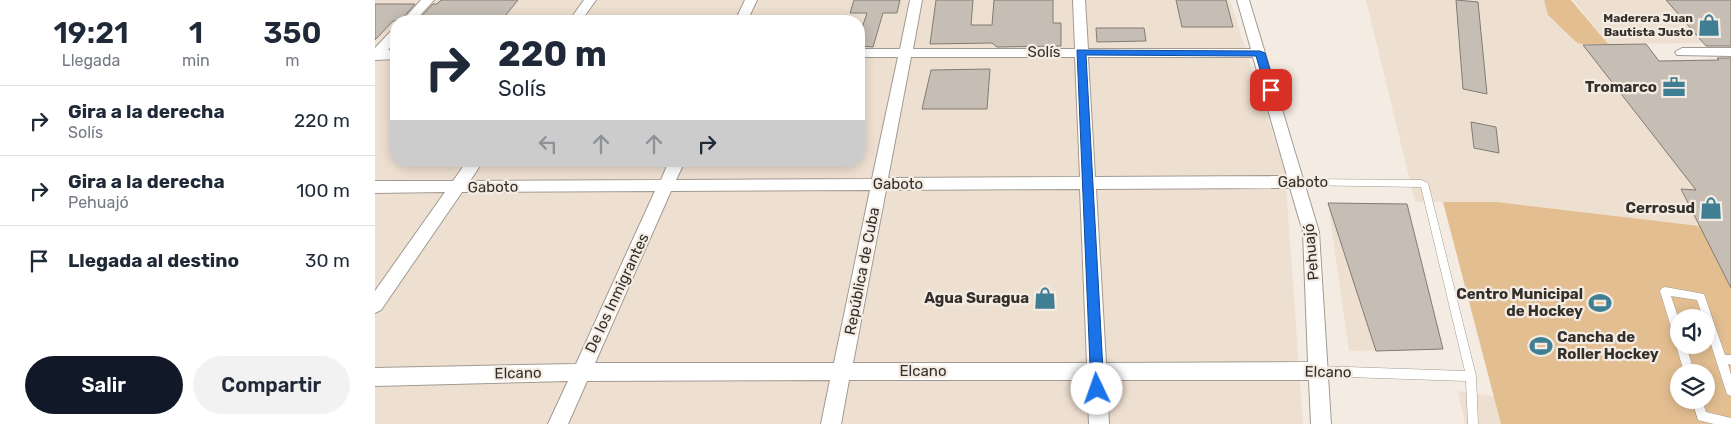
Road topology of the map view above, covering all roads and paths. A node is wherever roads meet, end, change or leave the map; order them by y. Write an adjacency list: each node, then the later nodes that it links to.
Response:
1 (428, 0): 7 (street)
2 (590, 0): 8 (street)
3 (751, 0): 9 (street)
4 (916, 0): 11 (street, República de Cuba)
5 (1079, 0): 12 (street)
6 (1243, 0): 16 (street, Pehuajó)
7 (414, 15)
8 (579, 15)
9 (744, 15)
10 (390, 40): 17 (street)
11 (906, 52): 12 (street, Solís); 15 (street, Solís); 23 (street, República de Cuba)
12 (1081, 52): 16 (street, Solís); 22 (street)
13 (1682, 52): 14 (street)
14 (1731, 52)
15 (865, 53)
16 (1260, 53): 21 (street, Pehuajó)
17 (376, 55): 18 (street)
18 (390, 55)
19 (471, 167): 26 (street)
20 (674, 167): 24 (street, De los Inmigrantes)
21 (1298, 182): 22 (street, Gaboto); 33 (street, Pehuajó); 36 (lane, Gaboto)
22 (1087, 183): 23 (street, Gaboto); 32 (street)
23 (879, 184): 24 (street, Gaboto); 35 (street, República de Cuba)
24 (667, 185): 26 (street, Gaboto); 34 (street, De los Inmigrantes)
25 (375, 187): 26 (street, Gaboto)
26 (457, 187): 27 (street)
27 (375, 305)
28 (1670, 309): 29 (lane)
29 (1706, 309)
30 (1715, 332): 31 (lane)
31 (1726, 360): 38 (lane)
32 (1097, 371): 33 (street, Elcano); 35 (street, Elcano); 43 (street)
33 (1318, 371): 36 (lane, Elcano); 44 (street, Pehuajó)
34 (581, 372): 35 (street, Elcano); 37 (street, Elcano); 41 (street, De los Inmigrantes)
35 (842, 372): 42 (street, República de Cuba)
36 (1471, 376): 45 (lane)
37 (375, 377)
38 (1731, 391)
39 (1700, 409): 40 (lane)
40 (1731, 423)
41 (558, 424)
42 (831, 424)
43 (1099, 424)
44 (1321, 424)
45 (1473, 424)

